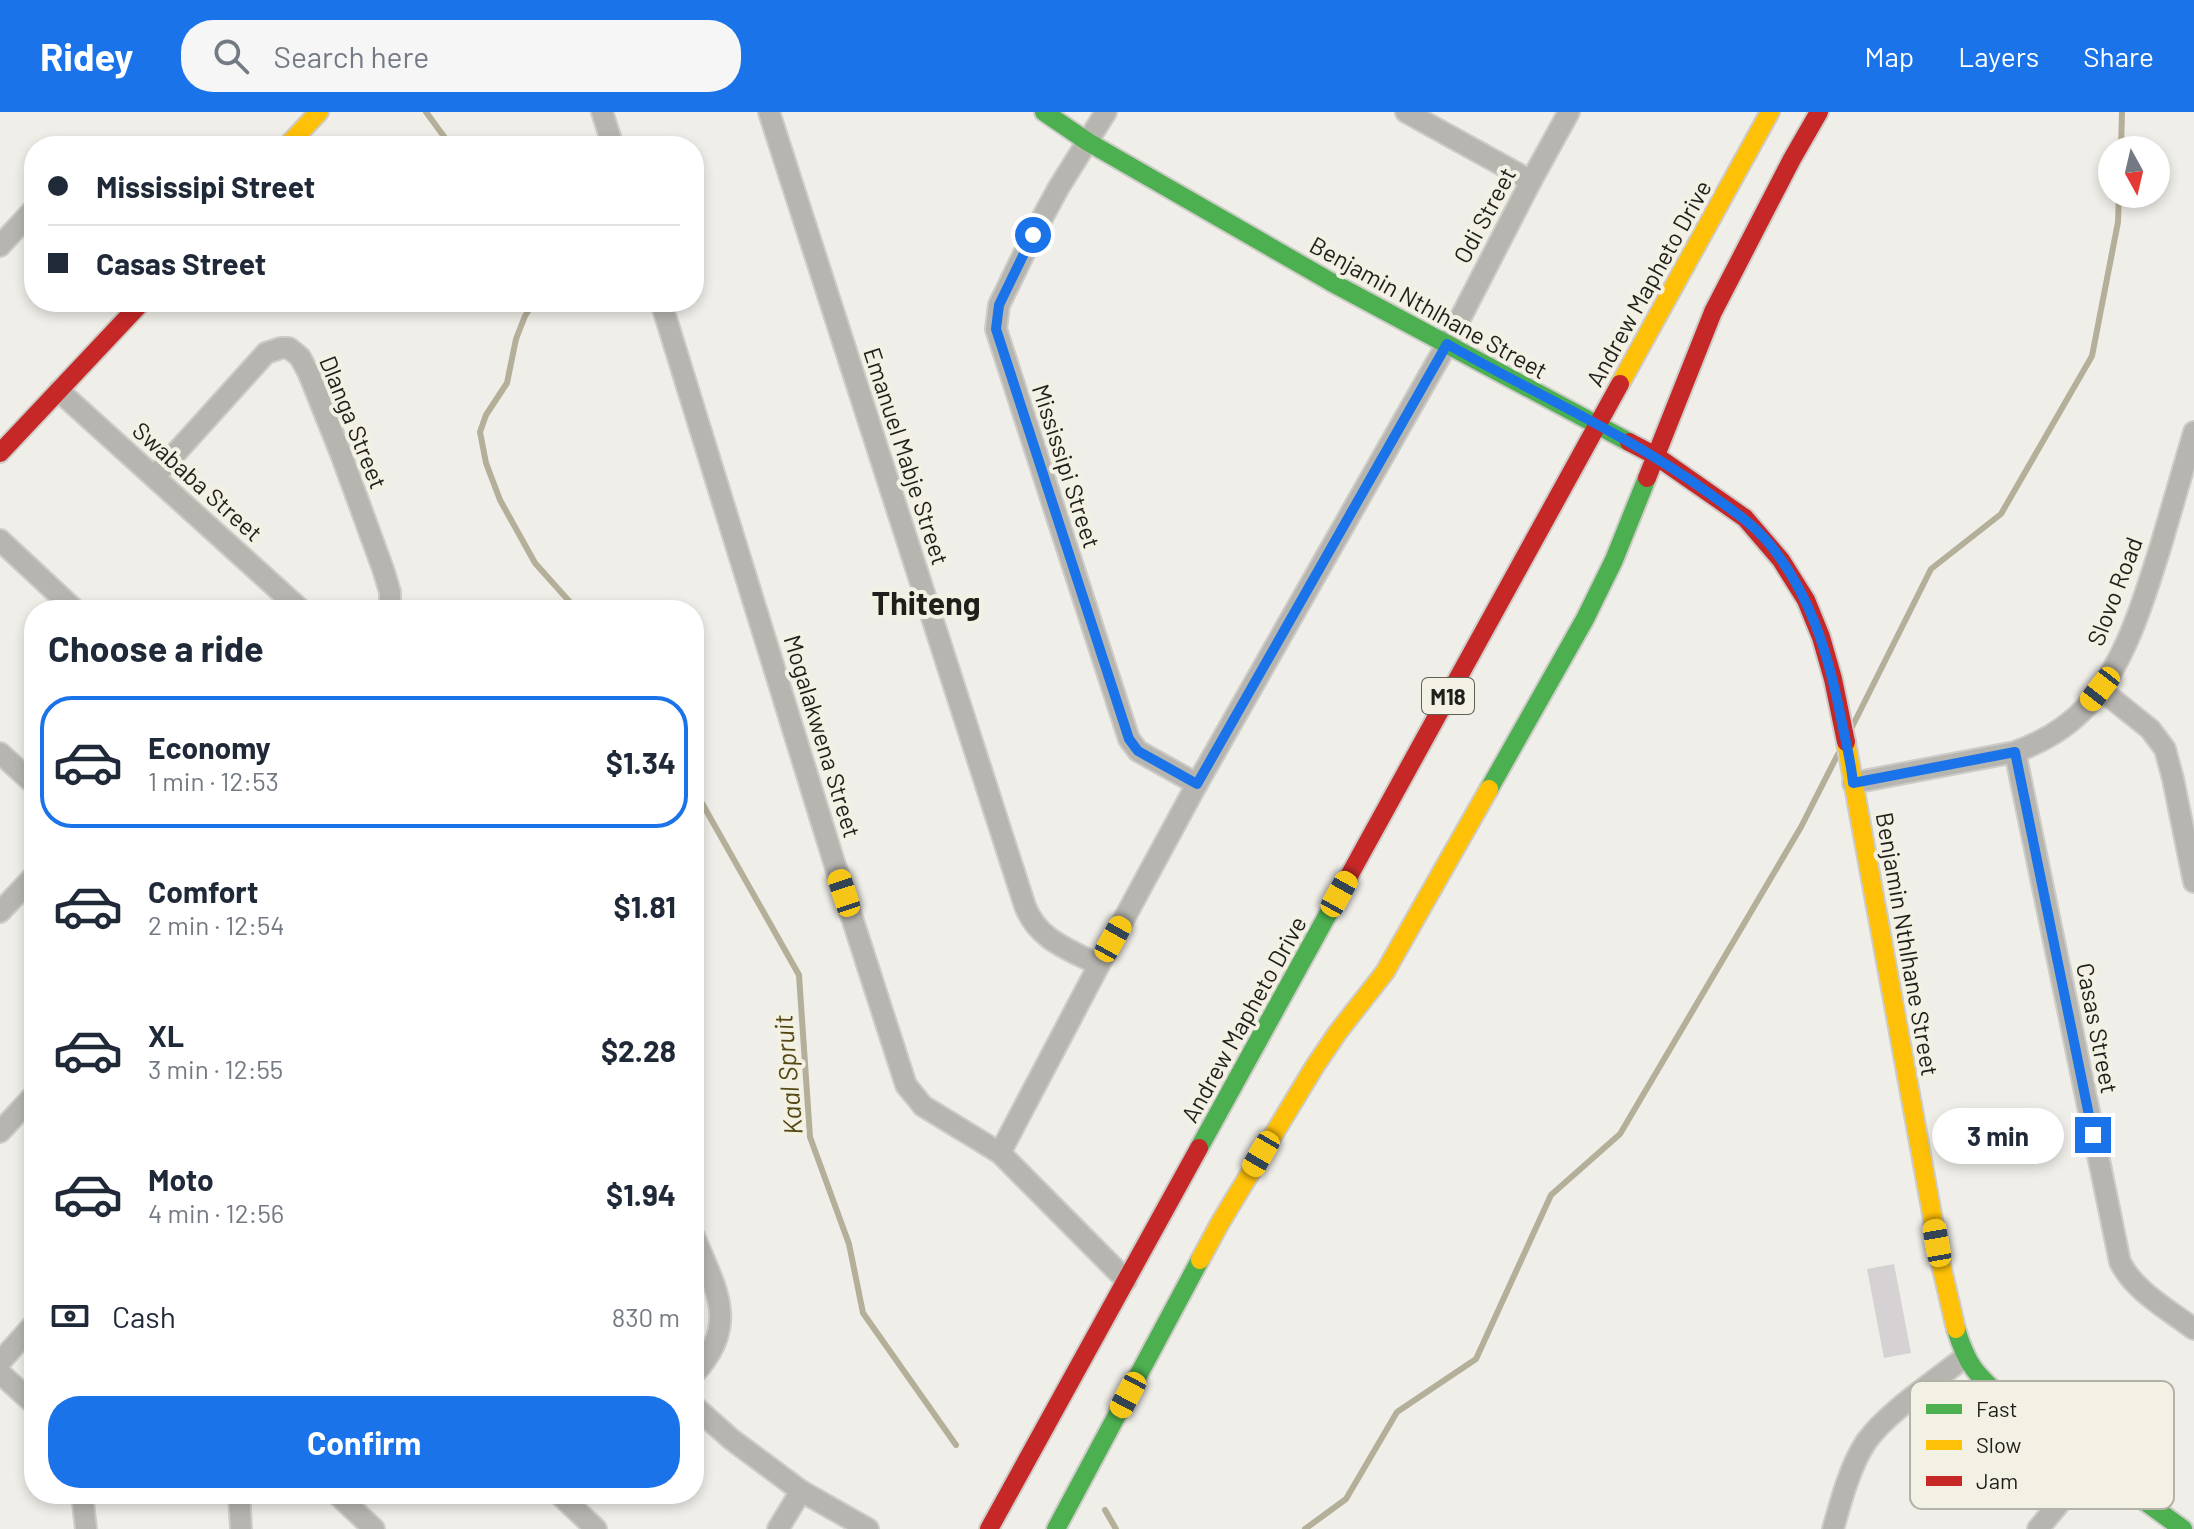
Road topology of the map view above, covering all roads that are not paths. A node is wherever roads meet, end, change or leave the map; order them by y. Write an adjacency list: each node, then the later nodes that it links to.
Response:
1 (319, 112): 10 (main road)
2 (602, 112): 11 (street)
3 (769, 112): 39 (street, Emanuel Mabje Street)
4 (1044, 112): 12 (main road, Benjamin Nthlhane Street)
5 (1106, 112): 12 (street, Mississipi Street)
6 (1406, 112): 13 (street)
7 (1569, 112): 13 (street, Odi Street)
8 (1770, 112): 20 (main road, Andrew Mapheto Drive / M18)
9 (1819, 112): 23 (main road)
10 (296, 136)
11 (610, 136)
12 (1088, 142): 18 (main road, Benjamin Nthlhane Street); 35 (street, Mississipi Street)
13 (1531, 181): 18 (street, Odi Street)
14 (24, 220): 15 (street)
15 (0, 246)
16 (133, 312): 19 (main road)
17 (664, 312): 42 (street, Mogalakwena Street)
18 (1447, 344): 20 (main road, Benjamin Nthlhane Street); 35 (street, Odi Street)
19 (59, 391): 22 (main road); 24 (street, Swababa Street)
20 (1597, 424): 23 (main road, Benjamin Nthlhane Street); 44 (main road, Andrew Mapheto Drive / M18)
21 (2194, 432): 25 (street, Slovo Road)
22 (1, 451)
23 (1656, 456): 34 (main road, Benjamin Nthlhane Street); 70 (main road)
24 (155, 476): 28 (street, Swababa Street); 29 (street, Dlanga Street)
25 (2188, 478): 30 (street, Slovo Road)
26 (0, 540): 27 (street)
27 (64, 600)
28 (290, 600)
29 (390, 600)
30 (2100, 689): 31 (street, Slovo Road); 36 (street)
31 (2015, 752): 34 (street, Slovo Road); 45 (street, Casas Street)
32 (0, 753): 33 (street)
33 (24, 775)
34 (1853, 778): 47 (main road, Benjamin Nthlhane Street)
35 (1197, 784): 39 (street, Odi Street)
36 (2194, 882)
37 (24, 887): 38 (street)
38 (0, 912)
39 (1099, 965): 42 (street, Odi Street)
40 (24, 1106): 41 (street)
41 (0, 1132)
42 (1000, 1153): 44 (street, Mogalakwena Street)
43 (704, 1262): 48 (street)
44 (1126, 1280): 69 (main road, Andrew Mapheto Drive / M18)
45 (2194, 1329)
46 (24, 1335): 49 (street)
47 (1965, 1357): 51 (street); 52 (main road, Benjamin Nthlhane Street)
48 (704, 1361)
49 (0, 1362)
50 (0, 1373): 53 (street)
51 (1935, 1381)
52 (1984, 1381)
53 (24, 1395)
54 (1910, 1401): 71 (street)
55 (704, 1415): 56 (street)
56 (801, 1491): 67 (street); 68 (street)
57 (83, 1504): 63 (street)
58 (240, 1504): 64 (street)
59 (348, 1504): 65 (street)
60 (570, 1504): 66 (street)
61 (2055, 1509): 72 (street)
62 (2155, 1509): 73 (main road, Benjamin Nthlhane Street)
63 (86, 1529)
64 (241, 1529)
65 (374, 1529)
66 (596, 1529)
67 (778, 1529)
68 (868, 1529)
69 (989, 1529)
70 (1056, 1529)
71 (1833, 1529)
72 (2038, 1529)
73 (2183, 1529)

